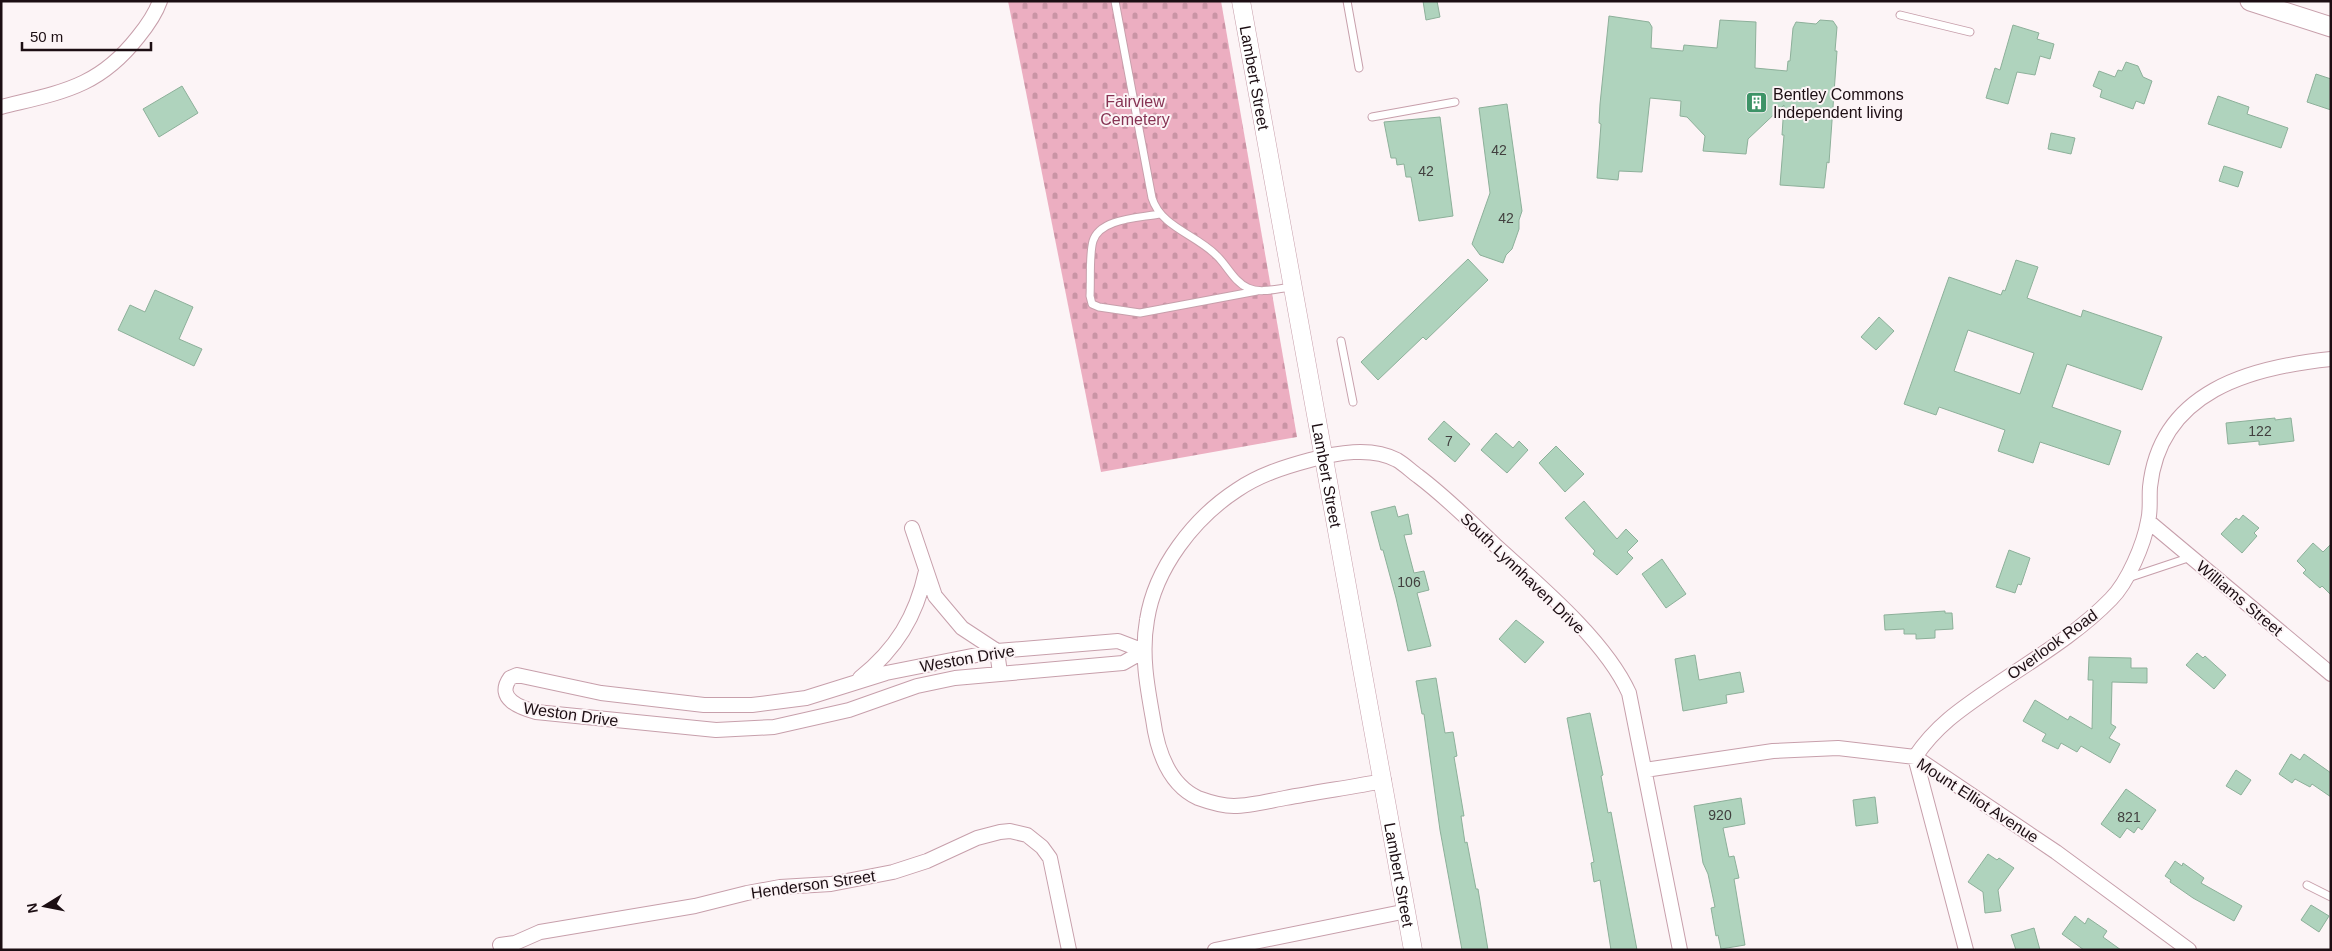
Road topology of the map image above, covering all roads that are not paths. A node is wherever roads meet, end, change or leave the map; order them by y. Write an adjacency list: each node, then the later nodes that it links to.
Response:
1 (160, 1): 12 (street)
2 (1115, 1): 14 (lane)
3 (1241, 1): 15 (street, Lambert Street)
4 (1347, 1): 10 (lane)
5 (2250, 1): 6 (main road)
6 (2272, 4): 8 (main road)
7 (1900, 15): 9 (lane)
8 (2331, 27)
9 (1970, 32)
10 (1359, 68)
11 (1455, 102): 13 (lane)
12 (1, 107)
13 (1372, 117)
14 (1160, 214): 16 (lane); 16 (lane)
15 (1294, 287): 16 (lane); 20 (street, Lambert Street)
16 (1260, 290)
17 (1341, 341): 19 (lane)
18 (2331, 359): 21 (street, Overlook Road)
19 (1353, 402)
20 (1324, 456): 27 (street, South Lynnhaven Drive); 32 (street, South Lynnhaven Drive); 33 (street, Lambert Street)
21 (2148, 521): 23 (street, Williams Street); 25 (street, Overlook Road)
22 (912, 528): 24 (street)
23 (2191, 557): 25 (lane); 29 (street, Williams Street)
24 (926, 571): 26 (street); 30 (street)
25 (2128, 578): 31 (street, Overlook Road)
26 (996, 651): 27 (street, Weston Drive); 28 (street); 30 (street, Weston Drive)
27 (1144, 651): 28 (street, Weston Drive); 33 (street, South Lynnhaven Drive)
28 (1000, 674): 30 (street, Weston Drive)
29 (2331, 674)
30 (852, 684)
31 (1915, 757): 32 (street, Mount Elliot Avenue); 43 (street); 44 (street, Mount Elliot Avenue)
32 (1645, 770): 42 (street, South Lynnhaven Drive)
33 (1384, 781): 36 (street, Lambert Street)
34 (2307, 885): 35 (lane)
35 (2331, 897)
36 (1407, 911): 38 (street); 41 (street, Lambert Street)
37 (500, 945): 39 (street, Henderson Street)
38 (1248, 946): 40 (street)
39 (1068, 950)
40 (1215, 950)
41 (1413, 950)
42 (1680, 950)
43 (1966, 950)
44 (2189, 950)

